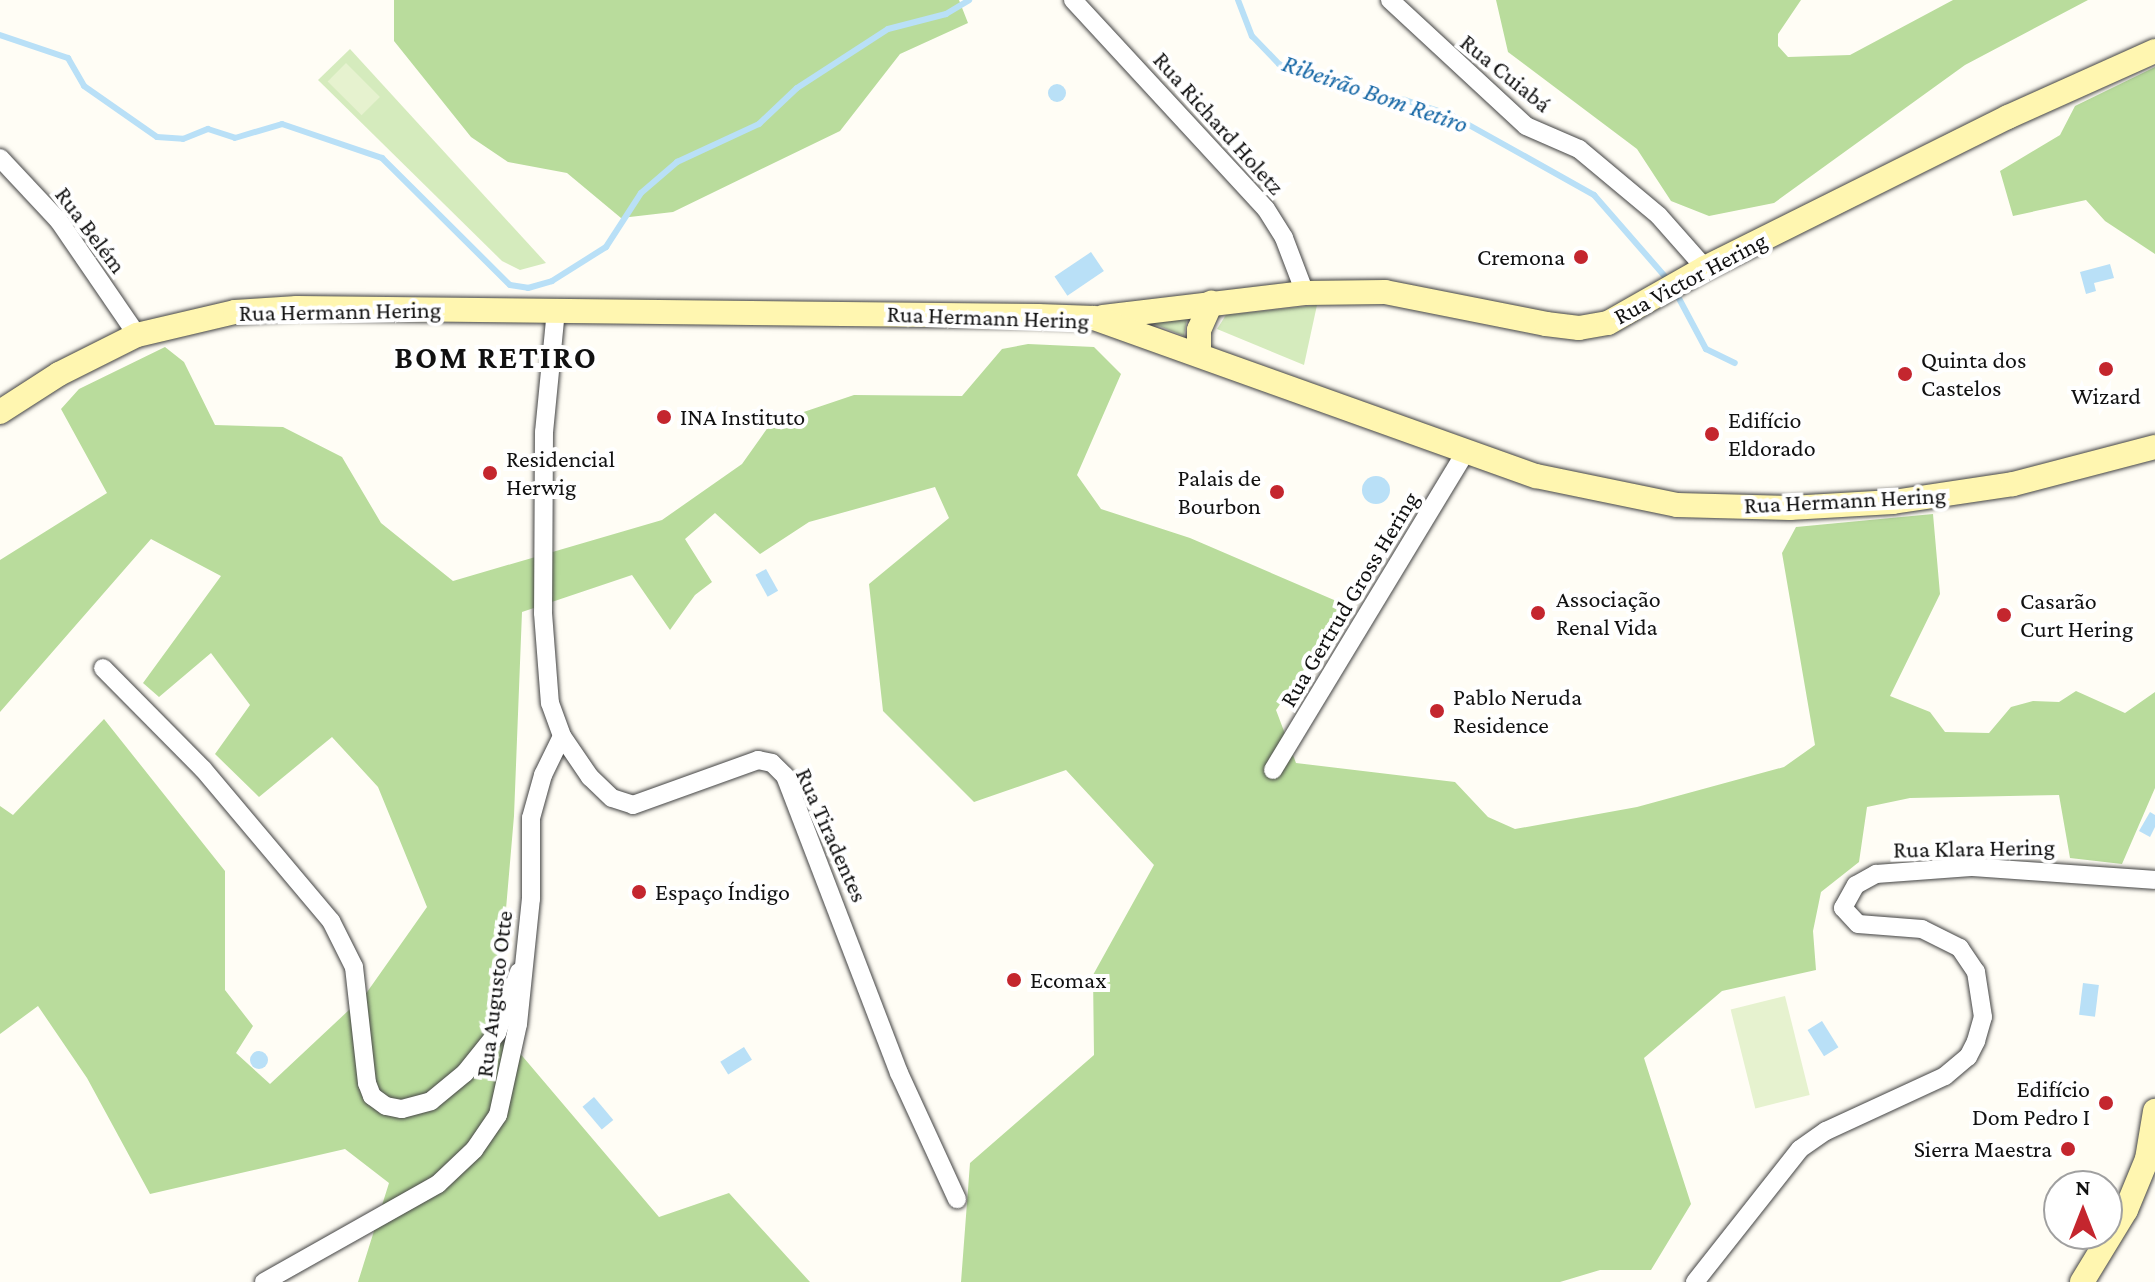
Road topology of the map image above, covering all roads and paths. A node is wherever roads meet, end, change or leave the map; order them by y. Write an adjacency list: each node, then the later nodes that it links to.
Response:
1 (1073, 0): 6 (street, Rua Richard Holetz)
2 (1390, 0): 5 (street, Rua Cuiabá)
3 (2155, 51): 5 (street, Rua Victor Hering)
4 (0, 158): 10 (street, Rua Belém)
5 (1705, 268): 6 (street, Rua Victor Hering)
6 (1305, 293): 7 (street, Rua Victor Hering)
7 (1211, 303): 9 (street, Rua Victor Hering); 11 (street)
8 (556, 310): 9 (street, Rua Hermann Hering); 10 (street, Rua Hermann Hering); 16 (street, Rua Tiradentes)
9 (1094, 318): 11 (street, Rua Hermann Hering)
10 (137, 335): 12 (street, Rua Hermann Hering)
11 (1199, 353): 14 (street, Rua Hermann Hering)
12 (0, 412)
13 (2155, 447): 14 (street, Rua Hermann Hering)
14 (1466, 451): 17 (street, Rua Gertrud Gross Hering)
15 (103, 668): 19 (street)
16 (562, 736): 19 (street, Rua Augusto Otte); 21 (street, Rua Tiradentes)
17 (1273, 770)
18 (2155, 880): 23 (street, Rua Klara Hering)
19 (519, 972): 22 (street, Rua Augusto Otte)
20 (2155, 1111): 24 (street)
21 (957, 1199)
22 (264, 1282)
23 (1695, 1282)
24 (2082, 1282)

